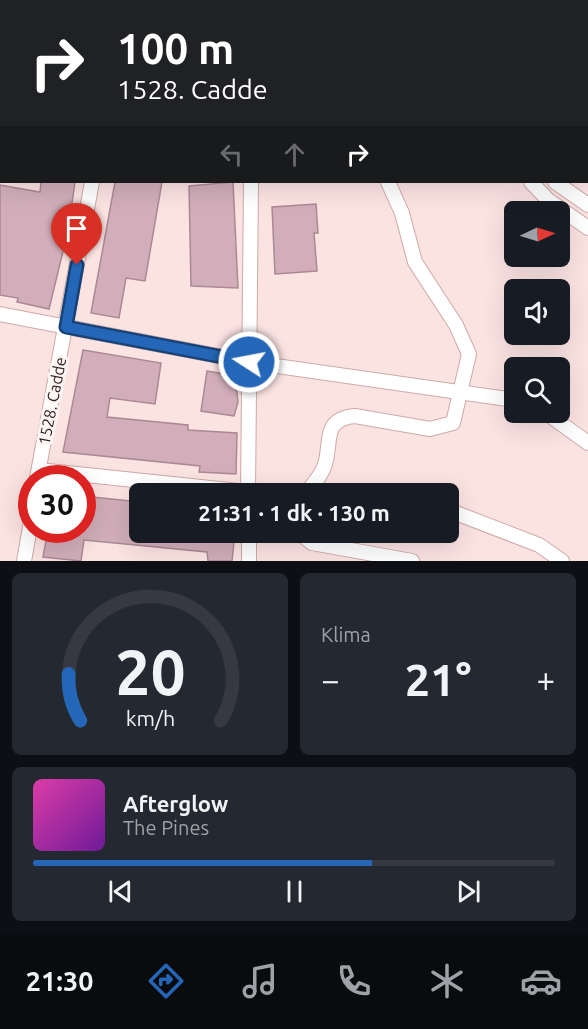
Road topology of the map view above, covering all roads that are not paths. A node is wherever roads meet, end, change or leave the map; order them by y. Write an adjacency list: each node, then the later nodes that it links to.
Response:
1 (92, 183): 9 (street, 1528. Cadde)
2 (251, 183): 10 (street)
3 (388, 183): 11 (street)
4 (532, 183): 7 (street)
5 (556, 183): 6 (street)
6 (588, 205)
7 (588, 228)
8 (0, 314): 9 (street)
9 (66, 327): 10 (street); 15 (street, 1528. Cadde)
10 (249, 362): 11 (street); 18 (street)
11 (460, 394): 12 (street); 19 (street)
12 (504, 399)
13 (560, 423): 14 (street)
14 (588, 443)
15 (40, 465)
16 (96, 479): 17 (street)
17 (137, 483)
18 (248, 483)
19 (313, 483)
20 (459, 514): 27 (street)
21 (27, 543): 24 (street)
22 (249, 543): 25 (street)
23 (312, 543): 26 (street)
24 (24, 561)
25 (249, 561)
26 (412, 561)
27 (562, 561)

